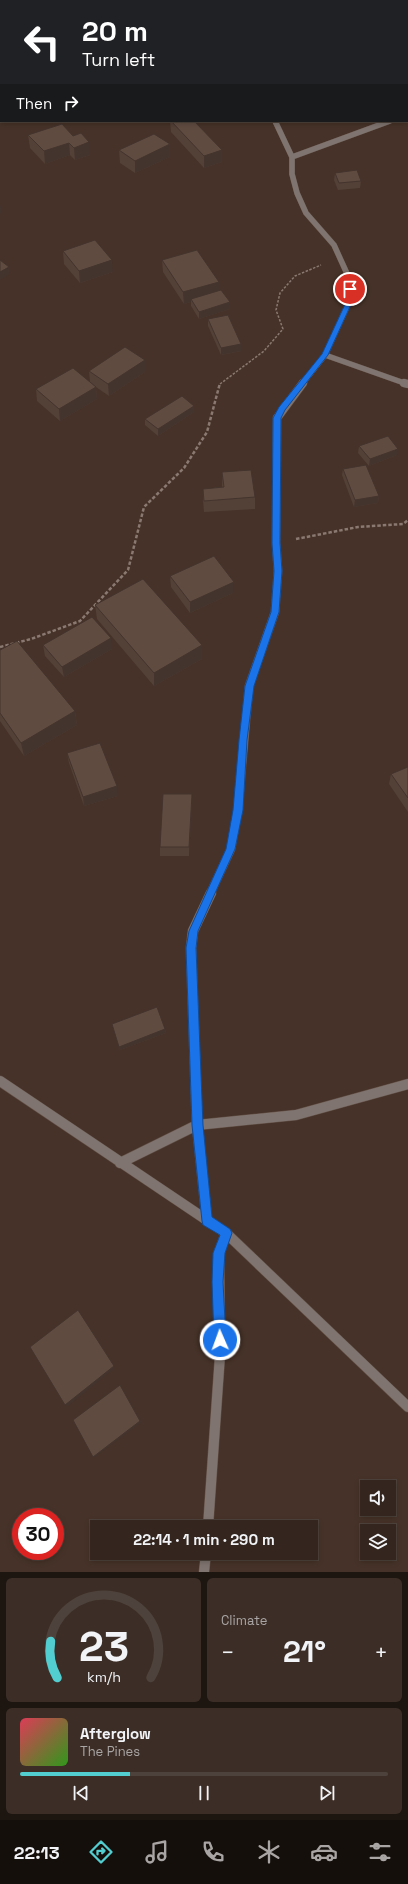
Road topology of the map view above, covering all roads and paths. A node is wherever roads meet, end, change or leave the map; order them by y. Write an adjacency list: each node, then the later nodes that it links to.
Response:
1 (275, 122): 3 (street)
2 (387, 122): 3 (street)
3 (292, 157): 4 (street)
4 (334, 245): 5 (street); 9 (path)
5 (325, 355): 6 (street); 8 (street)
6 (408, 384)
7 (408, 520): 8 (path)
8 (276, 543): 12 (street)
9 (0, 646)
10 (0, 1081): 13 (street)
11 (408, 1084): 12 (street)
12 (197, 1125): 13 (street); 14 (street)
13 (120, 1163): 14 (street)
14 (207, 1221): 15 (street)
15 (226, 1233): 16 (street); 17 (street)
16 (408, 1407)
17 (208, 1520)
18 (205, 1560): 19 (street)
19 (204, 1572)

